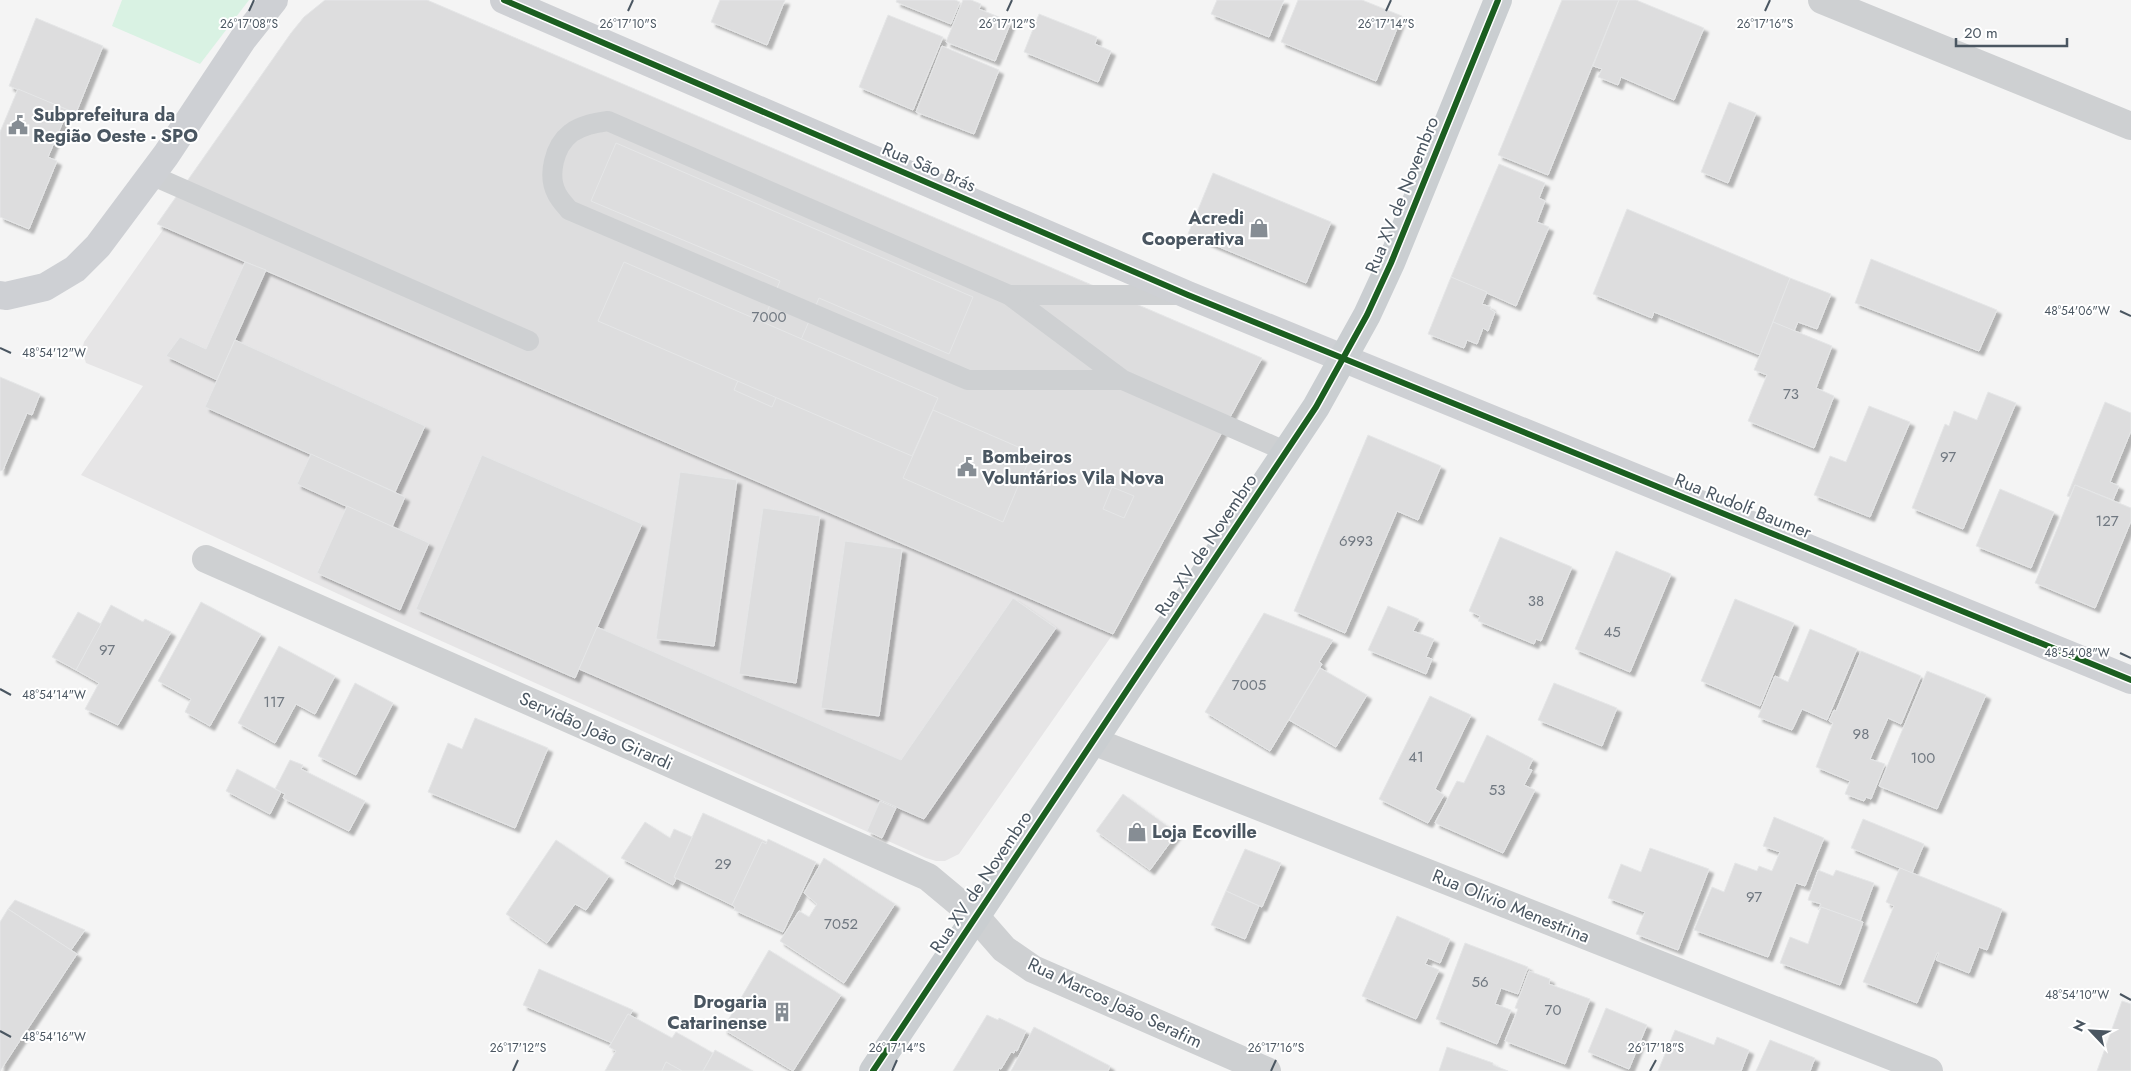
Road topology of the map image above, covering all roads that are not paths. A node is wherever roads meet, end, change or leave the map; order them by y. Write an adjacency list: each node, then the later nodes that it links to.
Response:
1 (274, 0): 6 (street)
2 (504, 0): 9 (street, Rua São Brás)
3 (1498, 0): 11 (main road, Rua XV de Novembro)
4 (1822, 0): 5 (street)
5 (2131, 126)
6 (151, 175): 7 (street); 10 (lane)
7 (0, 295)
8 (1009, 295): 9 (lane); 12 (lane); 12 (lane)
9 (1188, 295): 11 (street, Rua São Brás)
10 (529, 341)
11 (1344, 359): 13 (main road, Rua XV de Novembro); 15 (street, Rua Rudolf Baumer)
12 (1123, 380): 13 (lane)
13 (1287, 452): 16 (main road, Rua XV de Novembro)
14 (206, 559): 17 (street, Servidão João Girardi)
15 (2131, 680)
16 (1093, 741): 17 (main road, Rua XV de Novembro); 20 (street, Rua Olívio Menestrina)
17 (976, 917): 18 (street, Rua Marcos João Serafim); 19 (main road, Rua XV de Novembro)
18 (1257, 1069)
19 (873, 1071)
20 (1929, 1071)

